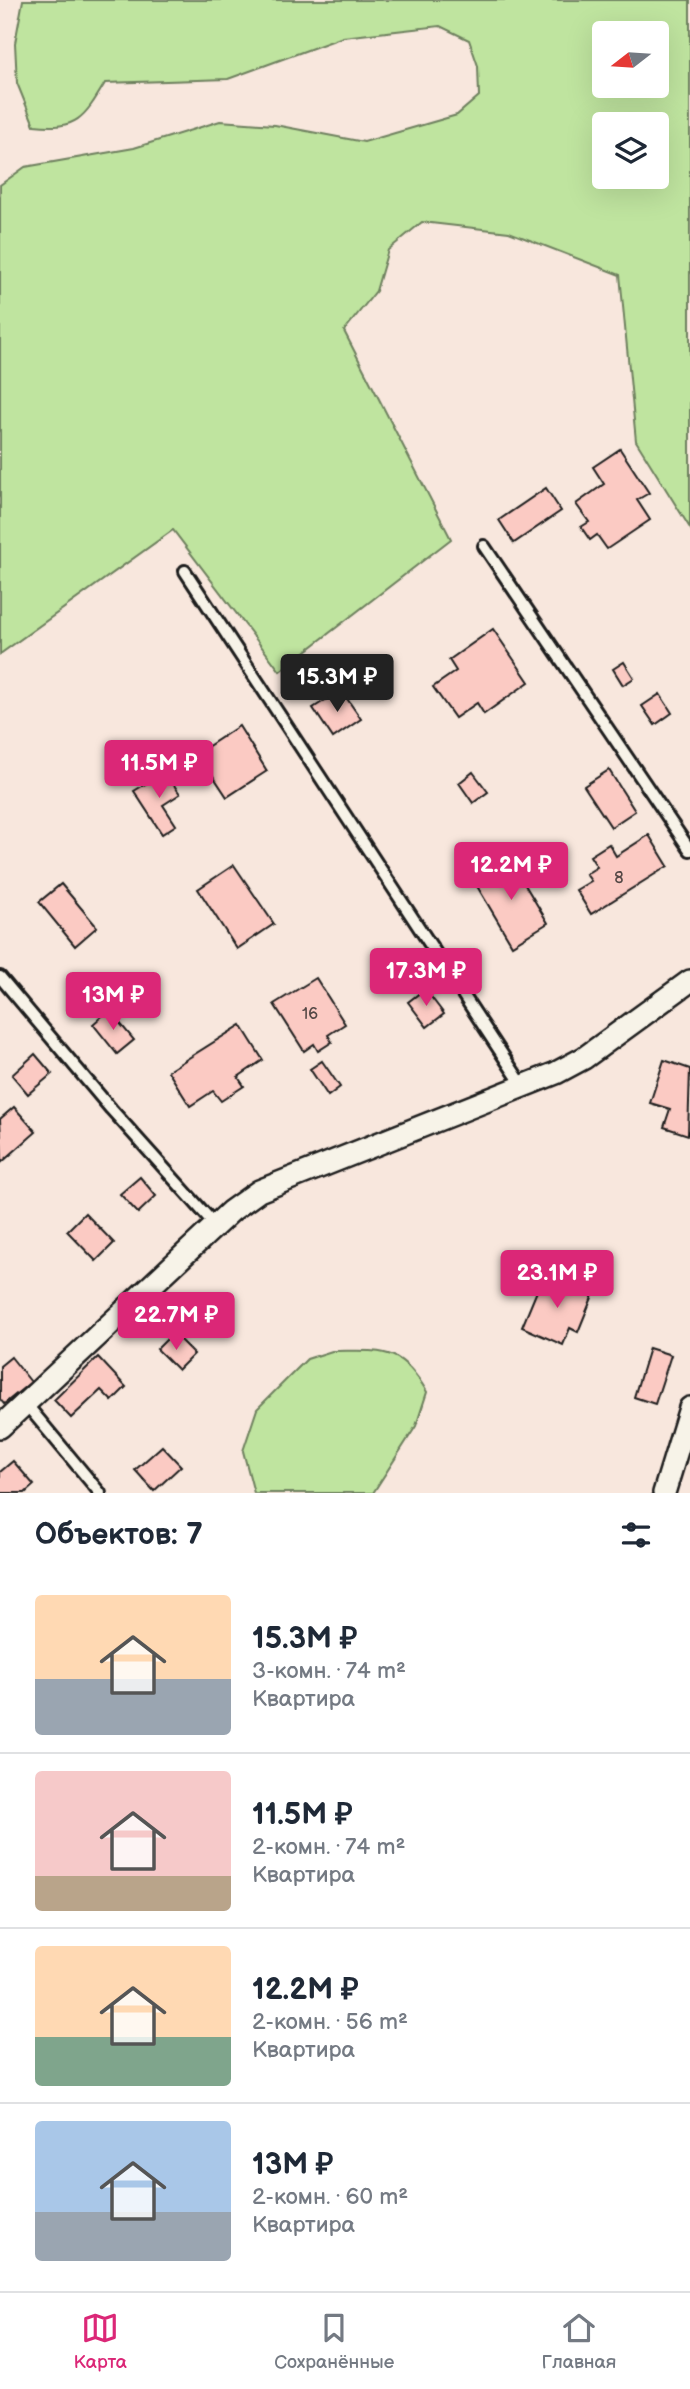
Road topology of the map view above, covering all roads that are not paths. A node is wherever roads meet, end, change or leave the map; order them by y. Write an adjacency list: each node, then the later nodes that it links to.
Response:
1 (484, 547): 3 (lane)
2 (185, 571): 6 (lane)
3 (690, 850)
4 (0, 977): 7 (lane)
5 (690, 981): 6 (street)
6 (523, 1086): 7 (street)
7 (216, 1226): 8 (street)
8 (26, 1405): 10 (street); 11 (lane)
9 (690, 1408): 12 (street)
10 (0, 1427)
11 (100, 1493)
12 (664, 1493)

